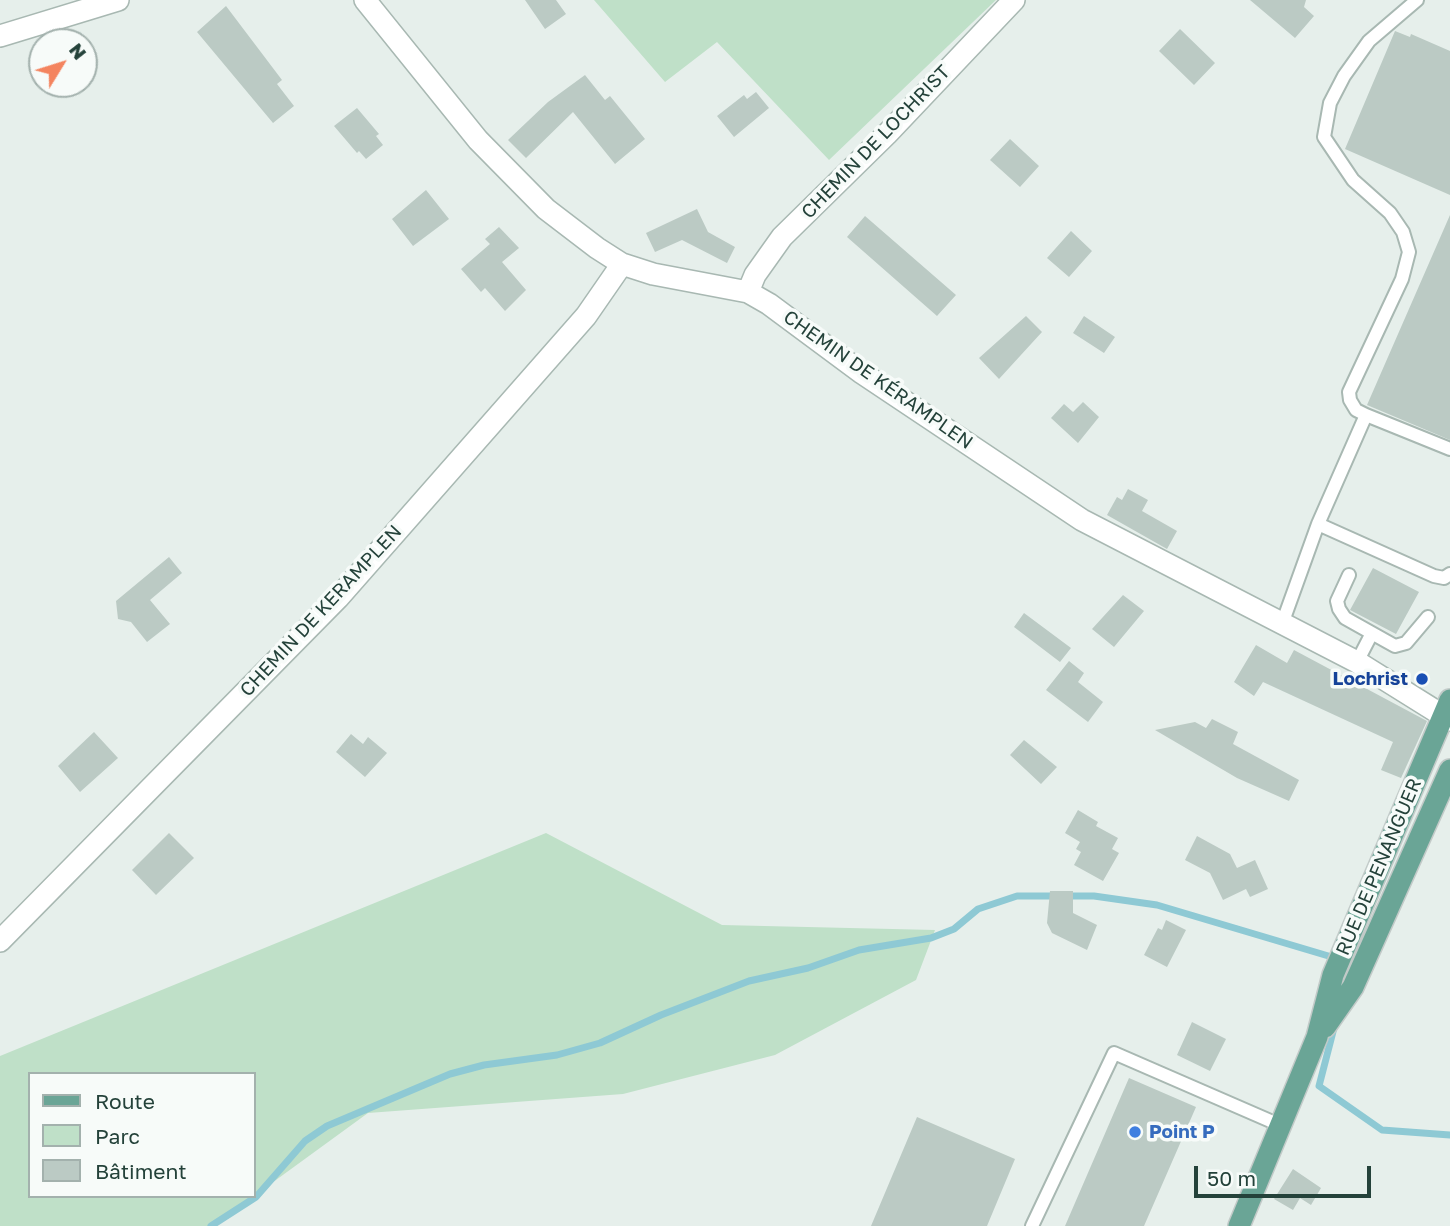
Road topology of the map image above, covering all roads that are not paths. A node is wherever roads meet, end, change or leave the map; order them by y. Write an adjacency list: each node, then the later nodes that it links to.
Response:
1 (118, 0): 5 (street)
2 (365, 0): 6 (street, CHEMIN DE KÉRAMPLEN)
3 (1014, 0): 7 (street, CHEMIN DE LOCHRIST)
4 (1418, 0): 8 (lane)
5 (0, 36)
6 (622, 264): 7 (street, CHEMIN DE KÉRAMPLEN); 19 (street, CHEMIN DE KERAMPLEN)
7 (748, 292): 14 (street, CHEMIN DE KÉRAMPLEN)
8 (1366, 415): 9 (lane); 10 (lane)
9 (1450, 449)
10 (1318, 524): 11 (lane); 14 (lane)
11 (1450, 574)
12 (1349, 575): 15 (lane)
13 (1427, 617): 15 (lane)
14 (1282, 624): 16 (street, CHEMIN DE KÉRAMPLEN)
15 (1372, 633): 16 (lane)
16 (1357, 662): 17 (street, CHEMIN DE KÉRAMPLEN)
17 (1448, 712): 20 (main road, RUE DE PENANGUER)
18 (1450, 770): 20 (main road, RUE DE PENANGUER)
19 (0, 941)
20 (1317, 1037): 21 (main road, RUE DE PENANGUER)
21 (1282, 1126): 22 (lane); 23 (main road, RUE DE PENANGUER)
22 (1032, 1226)
23 (1239, 1226)

